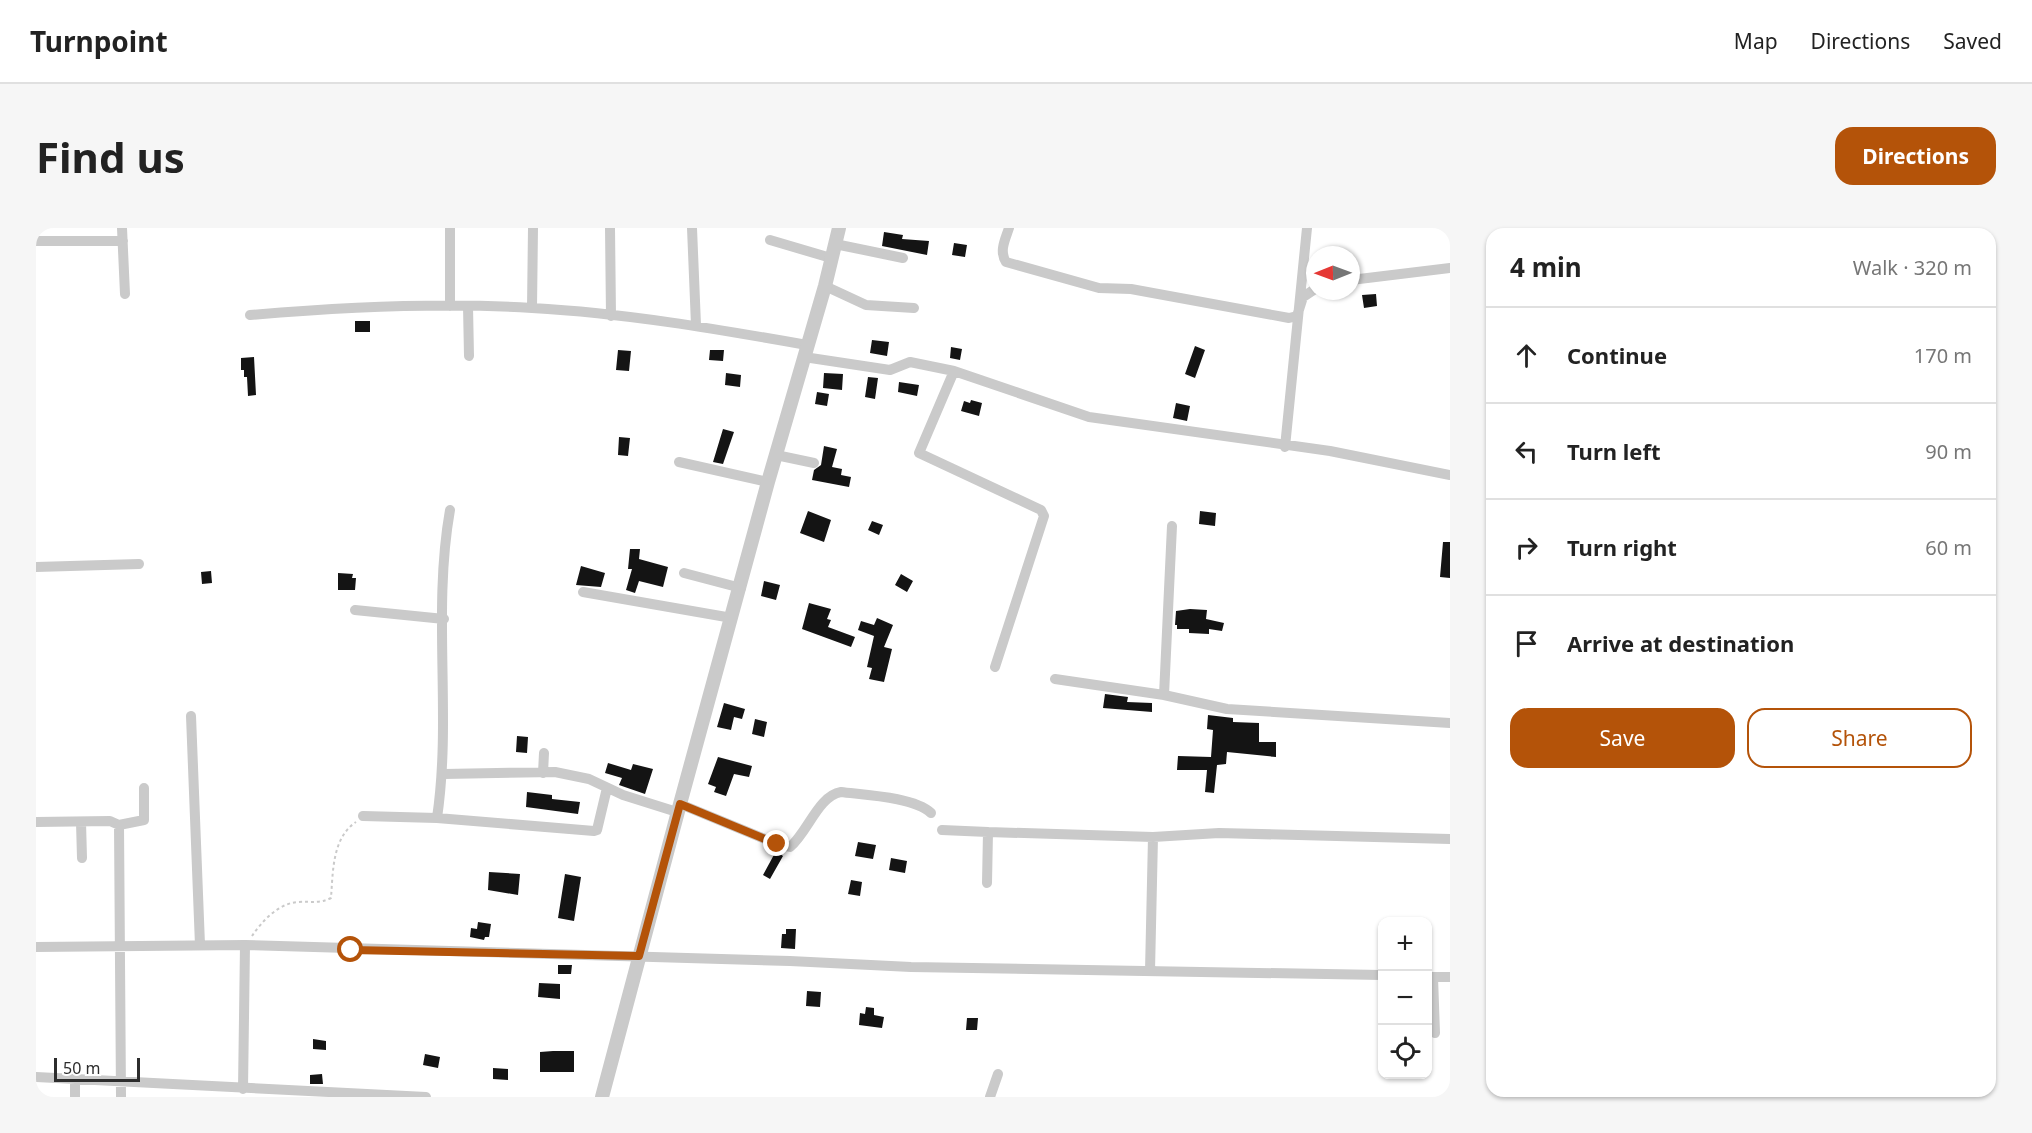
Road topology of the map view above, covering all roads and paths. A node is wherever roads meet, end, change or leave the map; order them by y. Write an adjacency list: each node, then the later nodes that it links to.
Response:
1 (122, 228): 11 (street)
2 (450, 228): 20 (street)
3 (533, 228): 22 (street)
4 (610, 228): 25 (street)
5 (692, 228): 27 (street)
6 (839, 228): 12 (street)
7 (1009, 228): 26 (street)
8 (1307, 228): 26 (street)
9 (770, 240): 13 (street)
10 (36, 241): 11 (street)
11 (123, 241): 18 (street)
12 (835, 243): 13 (street); 14 (street)
13 (831, 258): 17 (street)
14 (903, 258)
15 (1450, 268): 16 (street)
16 (1360, 279)
17 (825, 286): 23 (street); 28 (street)
18 (125, 294)
19 (1306, 295): 26 (street)
20 (450, 306): 21 (street); 24 (street)
21 (468, 306): 22 (street); 29 (street)
22 (532, 308): 25 (street)
23 (914, 308)
24 (250, 315)
25 (611, 316): 27 (street)
26 (1297, 316): 31 (street)
27 (696, 325): 28 (street)
28 (806, 351): 30 (street); 32 (street)
29 (469, 356)
30 (954, 371): 31 (street); 47 (street)
31 (1285, 447): 35 (street)
32 (776, 455): 34 (street); 36 (street)
33 (680, 462): 36 (street)
34 (814, 463)
35 (1450, 475)
36 (768, 482): 42 (street)
37 (450, 510): 46 (street)
38 (1172, 526): 49 (street)
39 (139, 564): 40 (street)
40 (36, 567)
41 (684, 573): 42 (street)
42 (741, 588): 45 (street)
43 (583, 592): 45 (street)
44 (355, 610): 46 (street)
45 (732, 618): 57 (street)
46 (444, 619): 54 (street)
47 (995, 667)
48 (1055, 679): 49 (street)
49 (1164, 695): 51 (street)
50 (191, 716): 71 (street)
51 (1450, 723)
52 (544, 753): 53 (street)
53 (543, 773): 54 (street); 56 (street)
54 (444, 774): 60 (street)
55 (144, 788): 63 (street)
56 (607, 788): 57 (street); 60 (street)
57 (679, 808): 58 (street); 74 (street)
58 (931, 813)
59 (363, 816): 60 (street); 72 (path)
60 (437, 818)
61 (36, 822): 62 (street)
62 (81, 822): 63 (street); 68 (street)
63 (119, 825): 70 (street)
64 (942, 830): 65 (street)
65 (988, 832): 66 (street); 69 (street)
66 (1153, 837): 67 (street); 75 (street)
67 (1450, 839)
68 (82, 858)
69 (987, 883)
70 (120, 945): 71 (street); 73 (street); 84 (street)
71 (200, 945): 72 (street)
72 (245, 945): 74 (street); 85 (street)
73 (36, 947)
74 (639, 956): 75 (street); 90 (street)
75 (1150, 971): 76 (street)
76 (1378, 975)
77 (1432, 977): 78 (street)
78 (1450, 977)
79 (1432, 999): 80 (street)
80 (1435, 1033)
81 (998, 1074): 91 (street)
82 (36, 1077): 83 (street)
83 (75, 1080): 84 (street); 87 (street)
84 (121, 1083): 86 (street); 88 (street)
85 (243, 1089): 86 (street); 89 (street)
86 (216, 1092)
87 (75, 1097)
88 (121, 1097)
89 (426, 1097)
90 (602, 1097)
91 (990, 1097)

